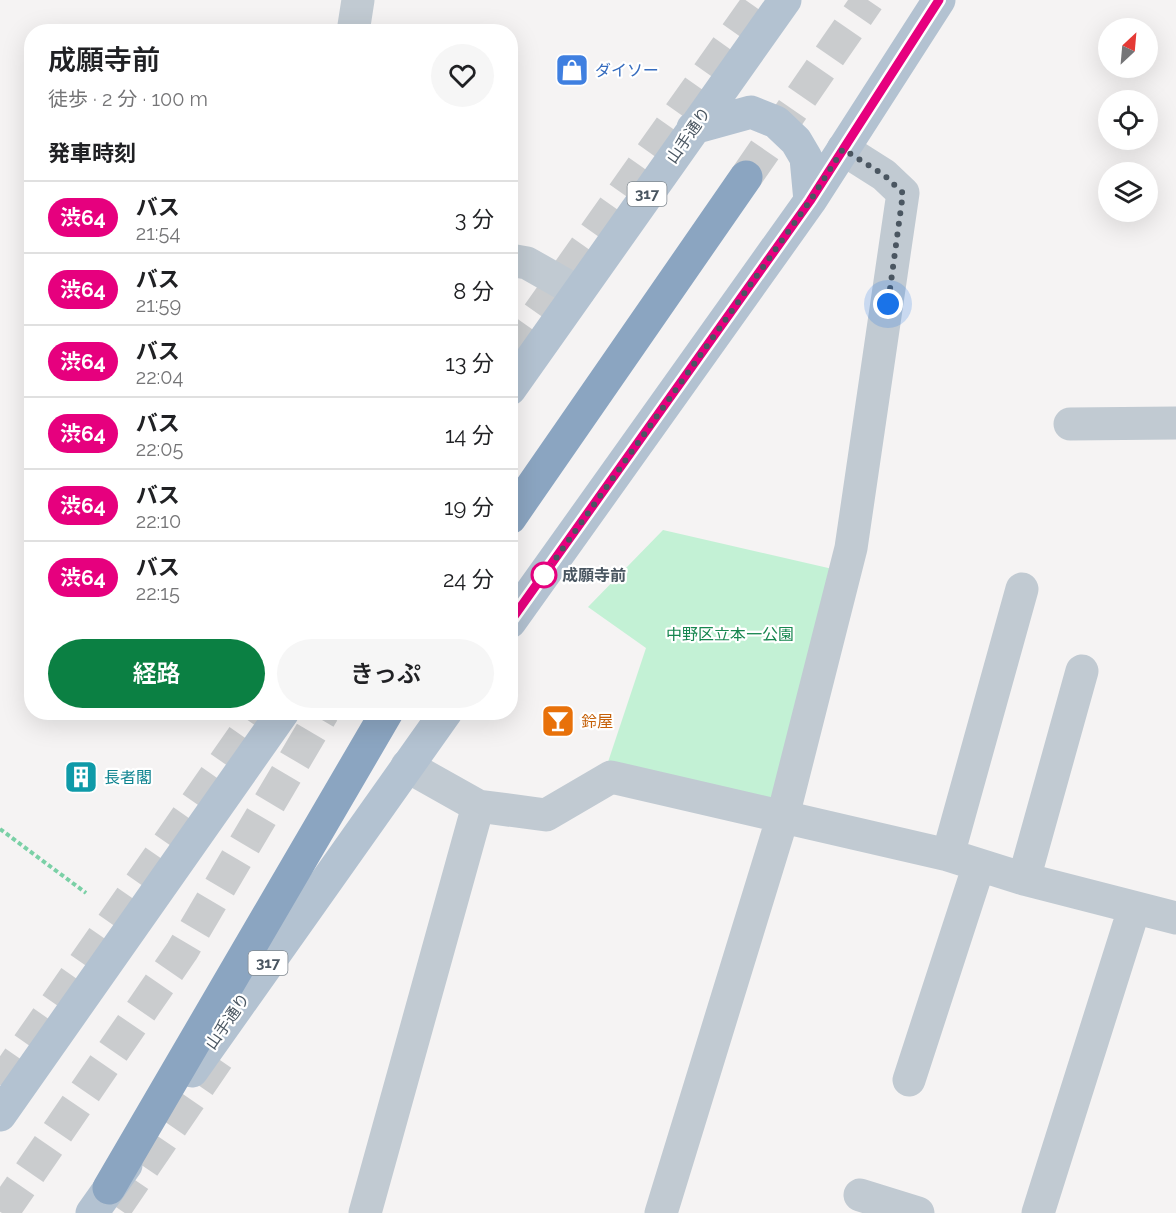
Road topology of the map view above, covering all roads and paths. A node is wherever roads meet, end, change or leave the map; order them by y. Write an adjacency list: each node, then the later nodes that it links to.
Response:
1 (358, 0): 4 (street)
2 (785, 0): 5 (main road, 山手通り / 317)
3 (939, 0): 6 (main road)
4 (354, 24)
5 (693, 128): 8 (main road); 10 (main road, 山手通り / 317)
6 (843, 149): 8 (main road); 23 (street)
7 (746, 177): 14 (highway)
8 (810, 201): 16 (main road)
9 (518, 261): 10 (street)
10 (578, 292): 11 (main road, 山手通り / 317)
11 (518, 378)
12 (1176, 423): 13 (street)
13 (1070, 424)
14 (518, 506)
15 (1022, 589): 25 (street)
16 (518, 611)
17 (1082, 671): 27 (street)
18 (277, 720): 32 (main road)
19 (382, 720): 34 (highway)
20 (440, 720): 21 (main road, 山手通り / 317)
21 (407, 766): 22 (street); 34 (main road, 山手通り / 317)
22 (478, 806): 23 (street); 35 (street)
23 (783, 816): 25 (street); 36 (street)
24 (0, 828): 28 (path)
25 (948, 855): 26 (street)
26 (979, 865): 27 (street); 31 (street)
27 (1024, 879): 29 (street)
28 (86, 893)
29 (1134, 909): 30 (street); 38 (street)
30 (1175, 914)
31 (909, 1080)
32 (0, 1114)
33 (860, 1196): 37 (street)
34 (100, 1201)
35 (365, 1213)
36 (661, 1213)
37 (918, 1213)
38 (1038, 1213)

